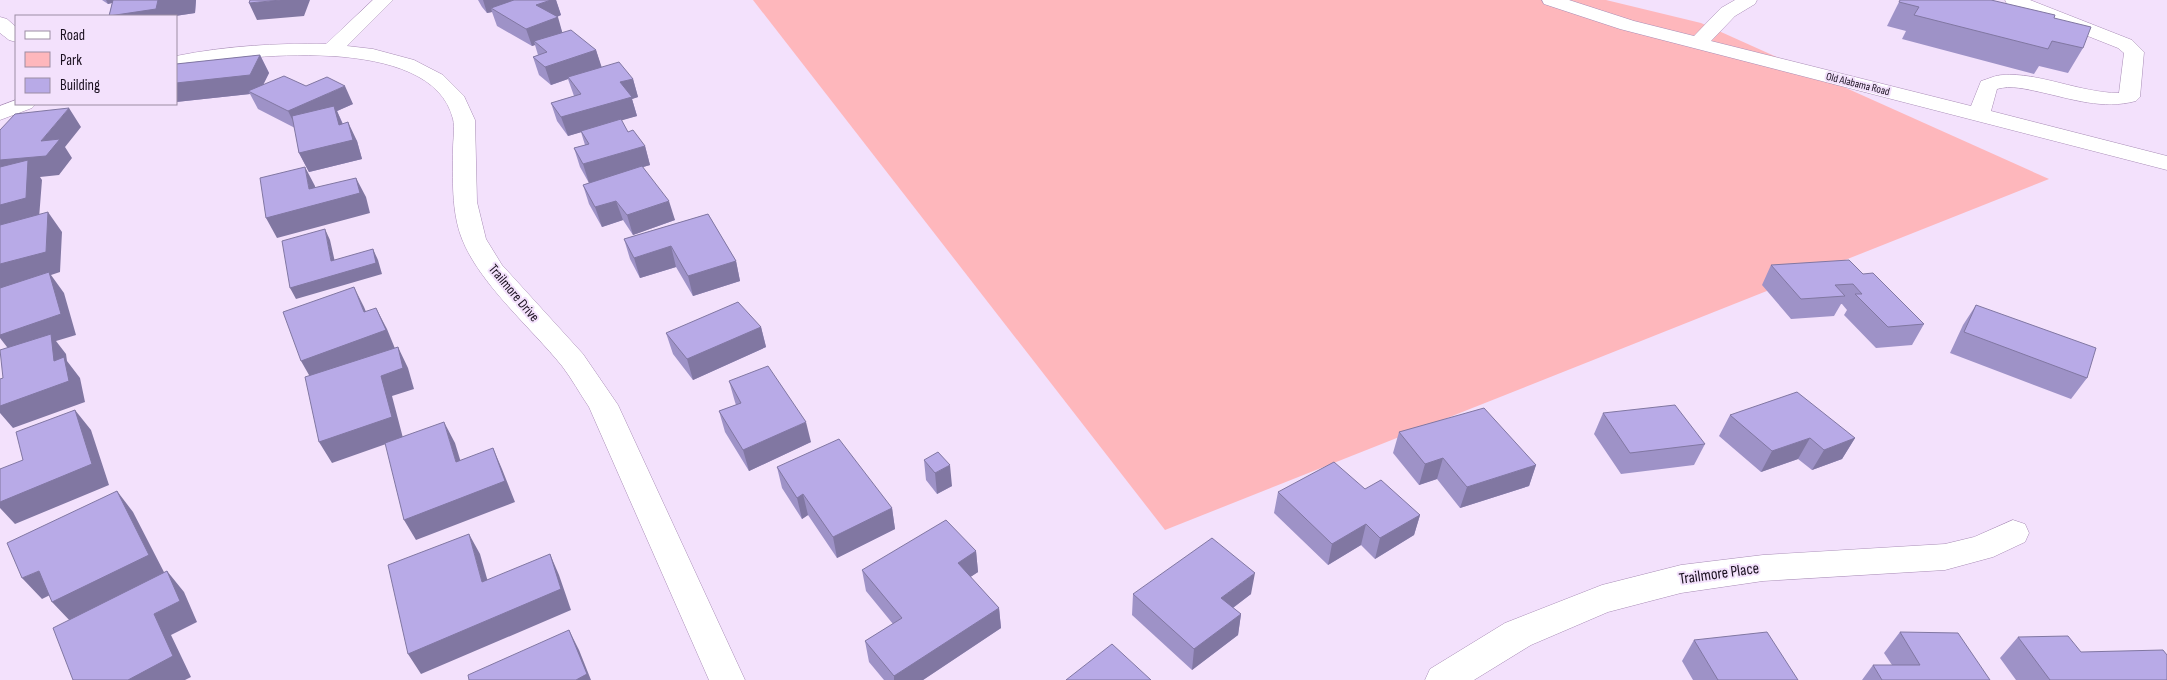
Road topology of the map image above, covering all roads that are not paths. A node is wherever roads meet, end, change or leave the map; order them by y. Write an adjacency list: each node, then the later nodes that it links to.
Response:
1 (384, 0): 8 (street)
2 (1551, 0): 7 (street, Old Alabama Road)
3 (1748, 0): 7 (street)
4 (2014, 0): 12 (street)
5 (0, 23): 6 (street)
6 (15, 35)
7 (1698, 43): 12 (street, Old Alabama Road)
8 (331, 50): 9 (street, Trailmore Drive); 15 (street, Trailmore Drive)
9 (178, 62)
10 (22, 105): 11 (street)
11 (0, 114)
12 (1979, 115): 13 (street, Old Alabama Road)
13 (2167, 163)
14 (2013, 533): 16 (street, Trailmore Place)
15 (727, 680)
16 (1443, 680)

